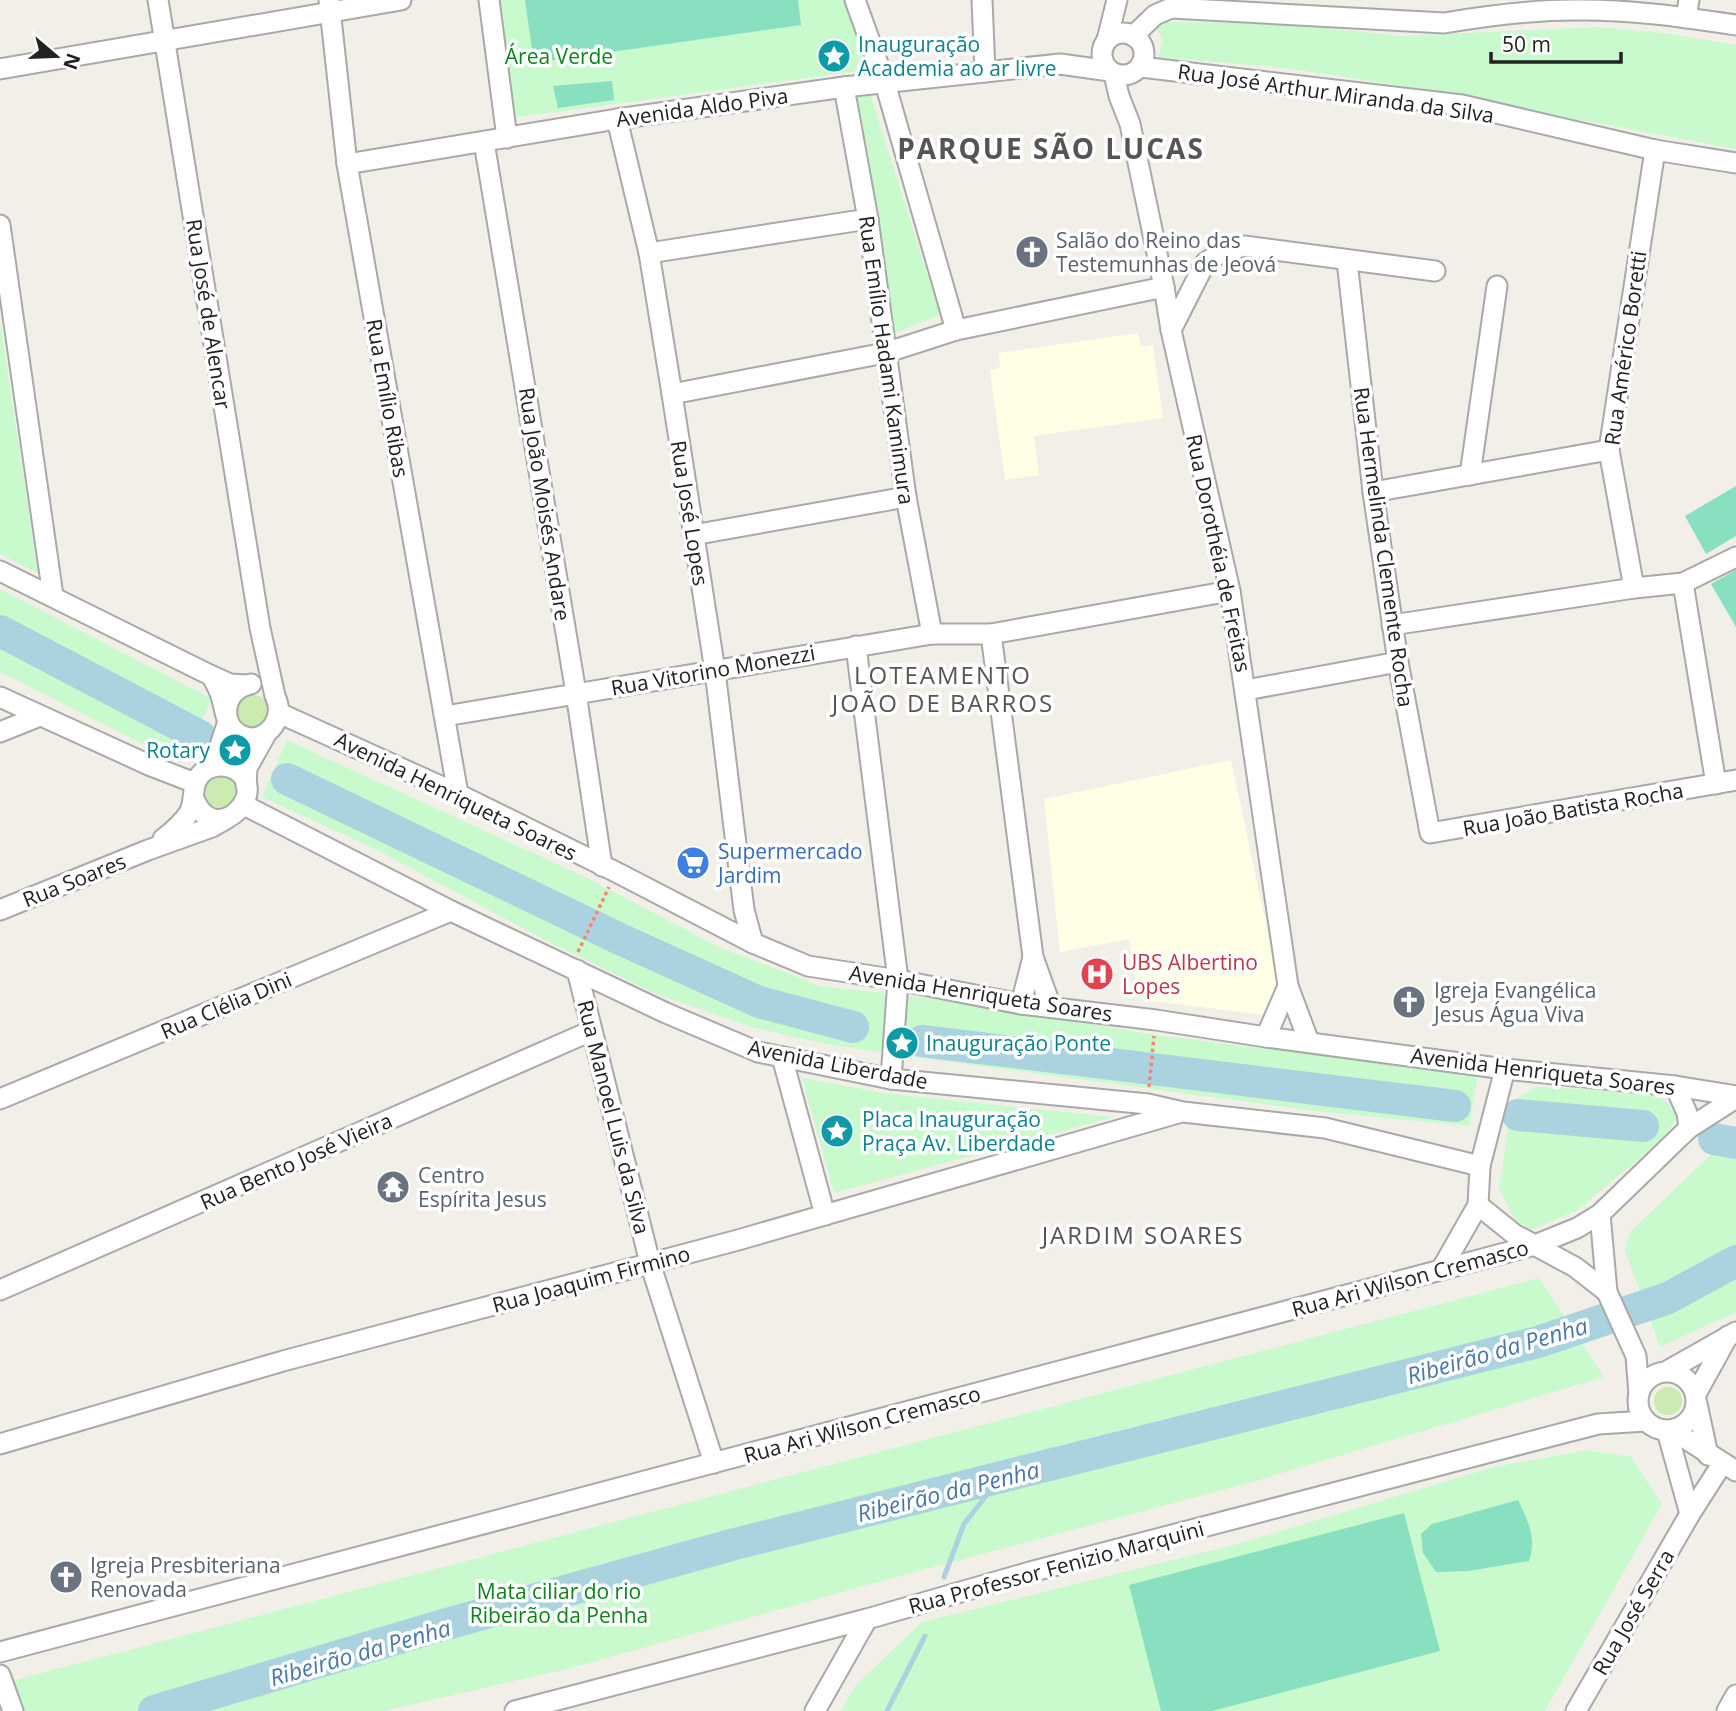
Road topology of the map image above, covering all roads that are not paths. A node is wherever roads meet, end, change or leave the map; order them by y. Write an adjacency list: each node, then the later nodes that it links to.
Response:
1 (158, 0): 14 (street, Rua José de Alencar)
2 (401, 0): 8 (street)
3 (489, 0): 23 (street)
4 (855, 0): 20 (street)
5 (982, 0): 18 (street)
6 (1117, 0): 15 (street)
7 (1127, 0): 13 (street)
8 (330, 6): 14 (street); 27 (street, Rua Emílio Ribas)
9 (1288, 6): 10 (street); 13 (street)
10 (1478, 9): 11 (street)
11 (1687, 9): 12 (street)
12 (1736, 25)
13 (1133, 35): 15 (street); 19 (street)
14 (165, 41): 17 (street); 52 (street, Rua José de Alencar)
15 (1105, 42): 16 (street, Avenida Aldo Piva); 19 (street)
16 (1060, 64): 18 (street, Avenida Aldo Piva); 19 (street, Avenida Aldo Piva)
17 (0, 69)
18 (985, 72): 20 (street, Avenida Aldo Piva)
19 (1124, 72): 25 (street, Rua José Arthur Miranda da Silva); 34 (street, Rua Dorothéia de Freitas)
20 (885, 83): 21 (street, Avenida Aldo Piva); 36 (street)
21 (844, 87): 22 (street, Avenida Aldo Piva); 28 (street, Rua Emílio Hadami Kamimura)
22 (617, 119): 23 (street, Avenida Aldo Piva); 30 (street, Rua José Lopes)
23 (507, 138): 24 (street, Avenida Aldo Piva)
24 (484, 142): 27 (street, Avenida Aldo Piva); 61 (street, Rua João Moisés Andare)
25 (1655, 150): 26 (street, Rua José Arthur Miranda da Silva); 40 (street, Rua Américo Boretti)
26 (1736, 163)
27 (346, 164): 65 (street, Rua Emílio Ribas)
28 (868, 219): 30 (street); 38 (street, Rua Emílio Hadami Kamimura)
29 (0, 225): 35 (street)
30 (649, 253): 39 (street, Rua José Lopes)
31 (1347, 261): 32 (street); 37 (street); 42 (street, Rua Hermelinda Clemente Rocha)
32 (1435, 271)
33 (1497, 286): 41 (street)
34 (1164, 287): 36 (street); 37 (street, Rua Dorothéia de Freitas)
35 (5, 288): 50 (street)
36 (956, 330): 38 (street)
37 (1171, 330): 49 (street, Rua Dorothéia de Freitas)
38 (885, 353): 39 (street); 43 (street, Rua Emílio Hadami Kamimura)
39 (673, 394): 44 (street, Rua José Lopes)
40 (1608, 450): 41 (street); 48 (street, Rua Américo Boretti)
41 (1470, 475): 42 (street)
42 (1373, 492): 51 (street, Rua Hermelinda Clemente Rocha)
43 (906, 497): 44 (street); 53 (street, Rua Emílio Hadami Kamimura)
44 (693, 535): 57 (street, Rua José Lopes)
45 (1736, 557): 47 (street)
46 (0, 571): 50 (street)
47 (1683, 583): 48 (street); 71 (street)
48 (1634, 587): 51 (street)
49 (1230, 591): 54 (street, Rua Vitorino Monezzi); 60 (street, Rua Dorothéia de Freitas)
50 (53, 596): 58 (street)
51 (1392, 625): 56 (street, Rua Hermelinda Clemente Rocha)
52 (260, 628): 59 (street); 63 (street, Rua José de Alencar)
53 (932, 634): 54 (street, Rua Vitorino Monezzi); 55 (street, Rua Vitorino Monezzi)
54 (991, 634): 84 (street)
55 (856, 646): 57 (street, Rua Vitorino Monezzi); 86 (street)
56 (1398, 662): 60 (street); 76 (street, Rua Hermelinda Clemente Rocha)
57 (715, 671): 61 (street, Rua Vitorino Monezzi); 80 (street, Rua José Lopes)
58 (212, 676): 59 (street); 66 (street)
59 (248, 684): 63 (street); 66 (street)
60 (1246, 690): 87 (street, Rua Dorothéia de Freitas)
61 (576, 693): 65 (street, Rua Vitorino Monezzi); 78 (street, Rua João Moisés Andare)
62 (0, 697): 64 (street)
63 (277, 705): 68 (street); 73 (street, Avenida Henriqueta Soares)
64 (40, 716): 67 (street); 72 (street)
65 (445, 716): 73 (street, Rua Emílio Ribas)
66 (227, 719): 68 (street); 69 (street)
67 (0, 732)
68 (266, 734): 74 (street)
69 (209, 768): 72 (street); 74 (street)
70 (1736, 780): 71 (street, Rua João Batista Rocha)
71 (1716, 785): 76 (street, Rua João Batista Rocha)
72 (194, 791): 75 (street); 77 (street)
73 (458, 794): 78 (street, Avenida Henriqueta Soares)
74 (245, 796): 75 (street); 81 (street, Avenida Liberdade)
75 (226, 819): 77 (street)
76 (1430, 833)
77 (148, 850): 79 (street, Rua Soares)
78 (609, 869): 82 (street, Avenida Henriqueta Soares)
79 (0, 910)
80 (744, 910): 82 (street); 83 (street, Rua José Lopes)
81 (451, 911): 85 (street, Avenida Liberdade); 98 (street, Rua Clélia Dini)
82 (724, 929): 83 (street, Avenida Henriqueta Soares)
83 (753, 943): 86 (street, Avenida Henriqueta Soares)
84 (1032, 957): 88 (street); 89 (street)
85 (574, 968): 90 (street, Rua Manoel Luis da Silva); 93 (street, Avenida Liberdade)
86 (898, 980): 88 (street, Avenida Henriqueta Soares); 95 (street)
87 (1288, 986): 91 (street); 92 (street, Rua Dorothéia de Freitas)
88 (1021, 1004): 89 (street, Avenida Henriqueta Soares)
89 (1051, 1007): 91 (street, Avenida Henriqueta Soares)
90 (591, 1031): 106 (street, Rua Manoel Luis da Silva); 108 (street, Rua Bento José Vieira)
91 (1266, 1037): 92 (street, Avenida Henriqueta Soares)
92 (1309, 1042): 94 (street, Avenida Henriqueta Soares)
93 (782, 1057): 95 (street, Avenida Liberdade); 104 (street)
94 (1505, 1069): 96 (street, Avenida Henriqueta Soares); 101 (street)
95 (891, 1079): 99 (street, Avenida Liberdade)
96 (1675, 1086): 97 (street, Avenida Henriqueta Soares); 100 (street)
97 (1736, 1097): 100 (street, Rua Ari Wilson Cremasco)
98 (0, 1100)
99 (1182, 1112): 101 (street, Avenida Liberdade); 104 (street, Rua Joaquim Firmino)
100 (1689, 1128): 103 (street, Rua Ari Wilson Cremasco)
101 (1480, 1166): 102 (street)
102 (1478, 1205): 105 (street); 107 (street)
103 (1600, 1214): 105 (street, Rua Ari Wilson Cremasco); 109 (street)
104 (825, 1215): 106 (street, Rua Joaquim Firmino)
105 (1535, 1245): 107 (street, Rua Ari Wilson Cremasco); 109 (street)
106 (650, 1263): 118 (street, Rua Joaquim Firmino); 119 (street, Rua Manoel Luis da Silva)
107 (1441, 1270): 119 (street, Rua Ari Wilson Cremasco)
108 (0, 1290)
109 (1609, 1296): 111 (street)
110 (1732, 1334): 112 (street); 114 (street)
111 (1634, 1351): 112 (street); 113 (street)
112 (1663, 1372): 113 (street); 114 (street)
113 (1639, 1395): 115 (street); 116 (street)
114 (1696, 1399): 117 (street); 120 (street)
115 (1646, 1421): 116 (street); 117 (street)
116 (1598, 1424): 122 (street, Rua Professor Fenizio Marquini)
117 (1669, 1431): 120 (street); 121 (street)
118 (0, 1444)
119 (714, 1463): 123 (street, Rua Ari Wilson Cremasco)
120 (1722, 1463): 121 (street, Rua José Serra)
121 (1690, 1514): 129 (street, Rua José Serra)
122 (867, 1619): 127 (street, Rua Professor Fenizio Marquini); 128 (street)
123 (0, 1652)
124 (0, 1675): 126 (street)
125 (1736, 1695): 130 (street)
126 (13, 1711)
127 (514, 1711)
128 (815, 1711)
129 (1576, 1711)
130 (1727, 1711)

